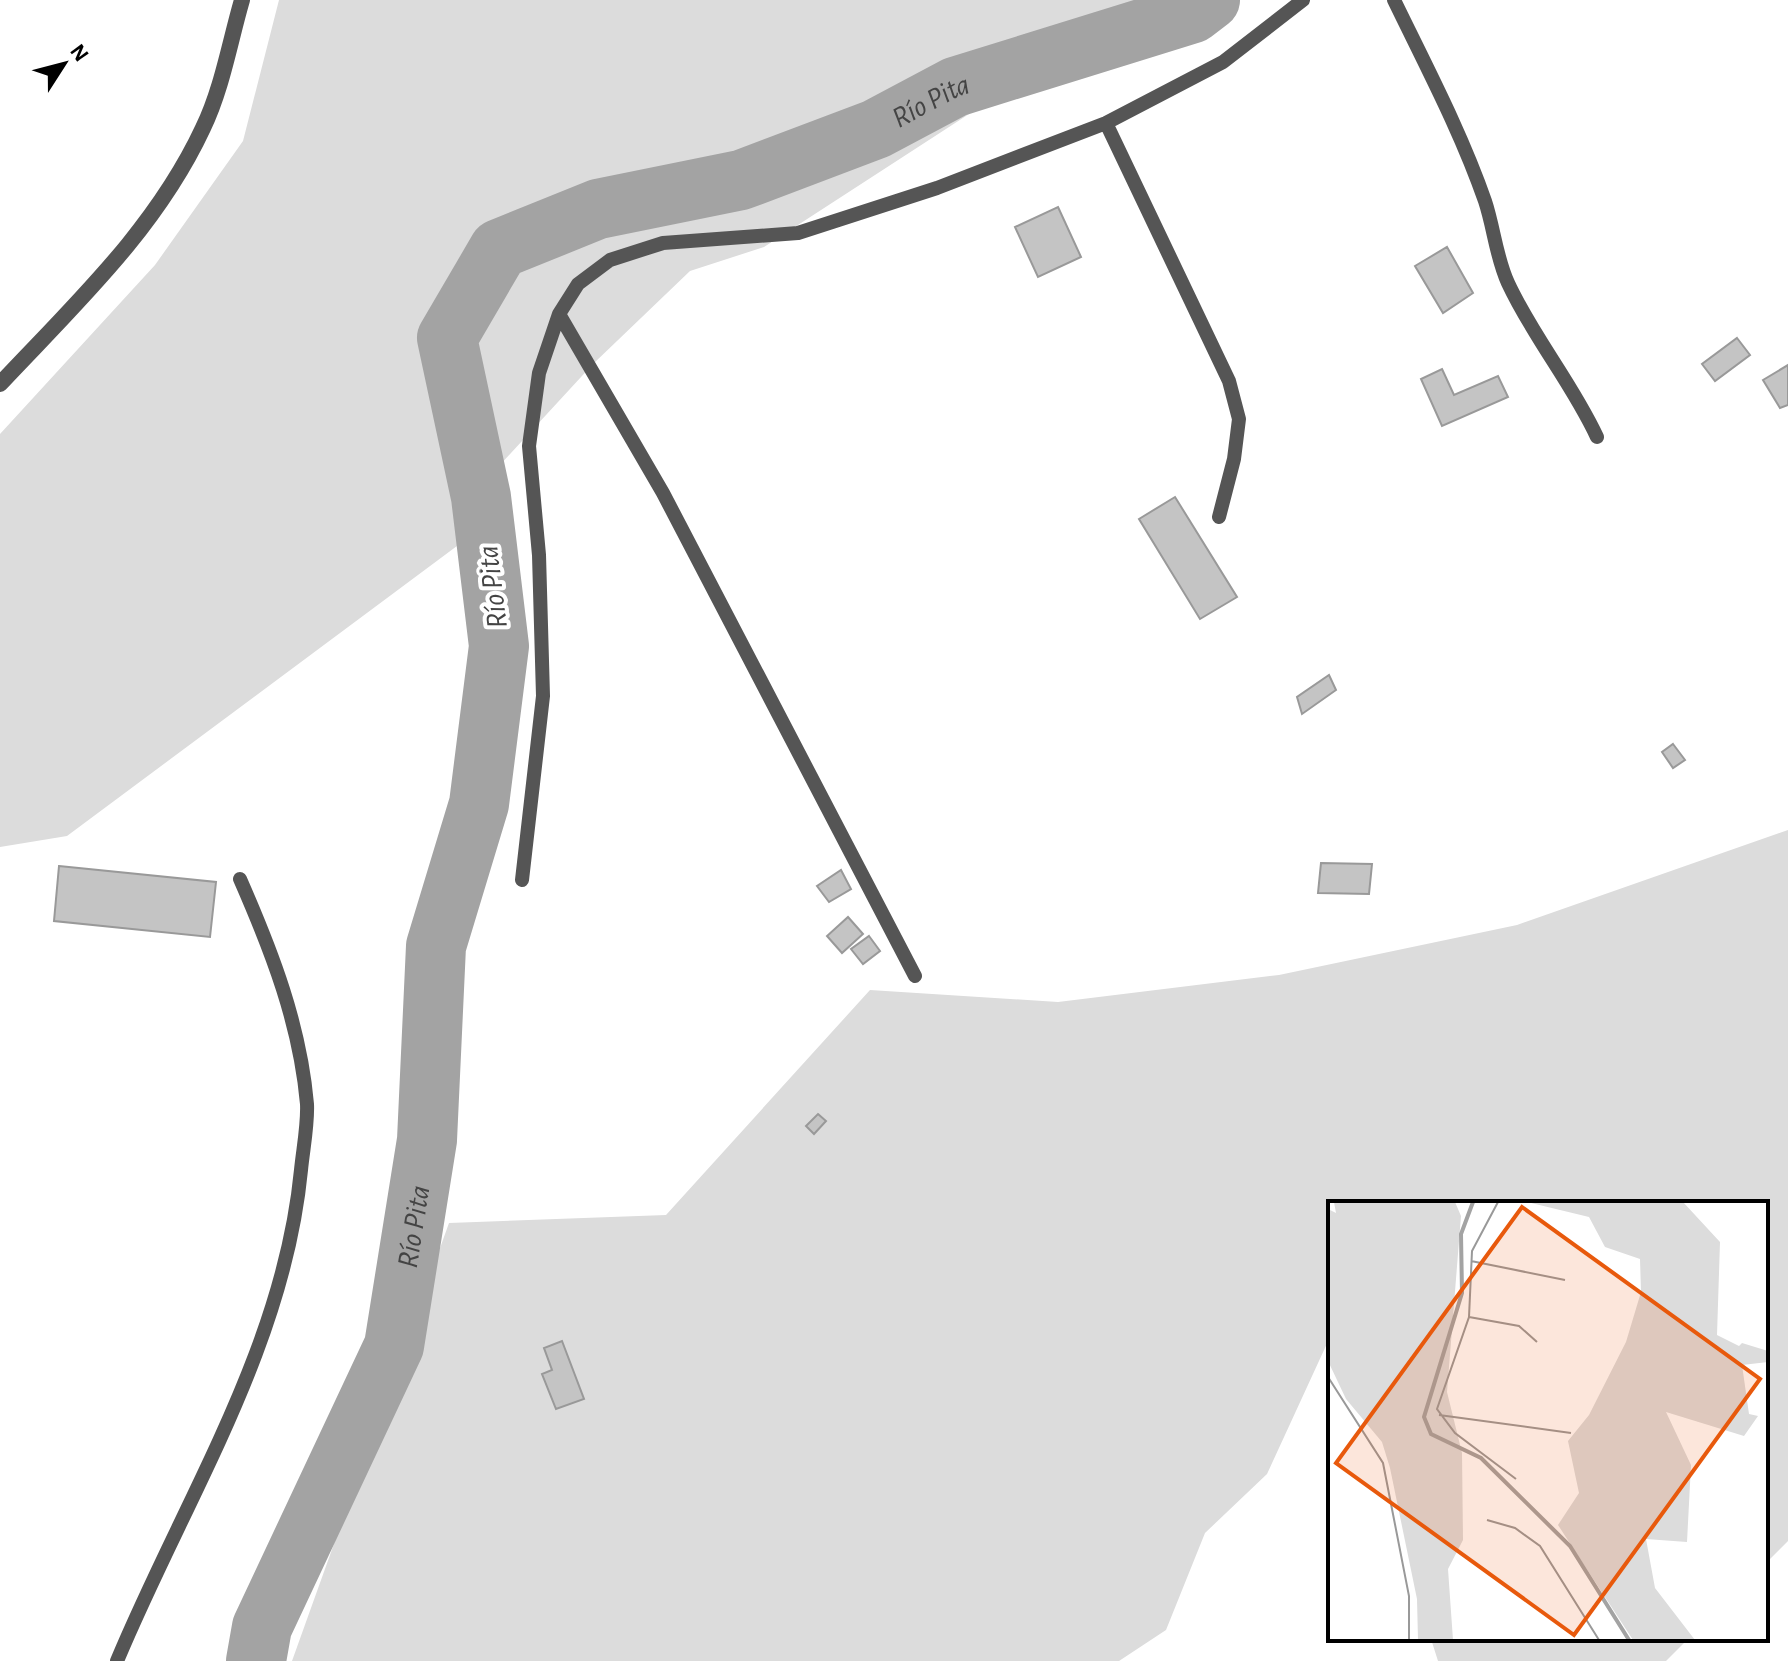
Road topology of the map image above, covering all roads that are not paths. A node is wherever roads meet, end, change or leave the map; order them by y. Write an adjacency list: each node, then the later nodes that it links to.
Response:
1 (242, 0): 6 (street)
2 (1303, 0): 4 (lane)
3 (1394, 0): 7 (lane)
4 (1106, 123): 5 (lane); 8 (lane)
5 (559, 314): 10 (lane); 11 (lane)
6 (0, 384)
7 (1597, 437)
8 (1219, 517)
9 (240, 879): 12 (lane)
10 (522, 880)
11 (915, 976)
12 (117, 1661)

